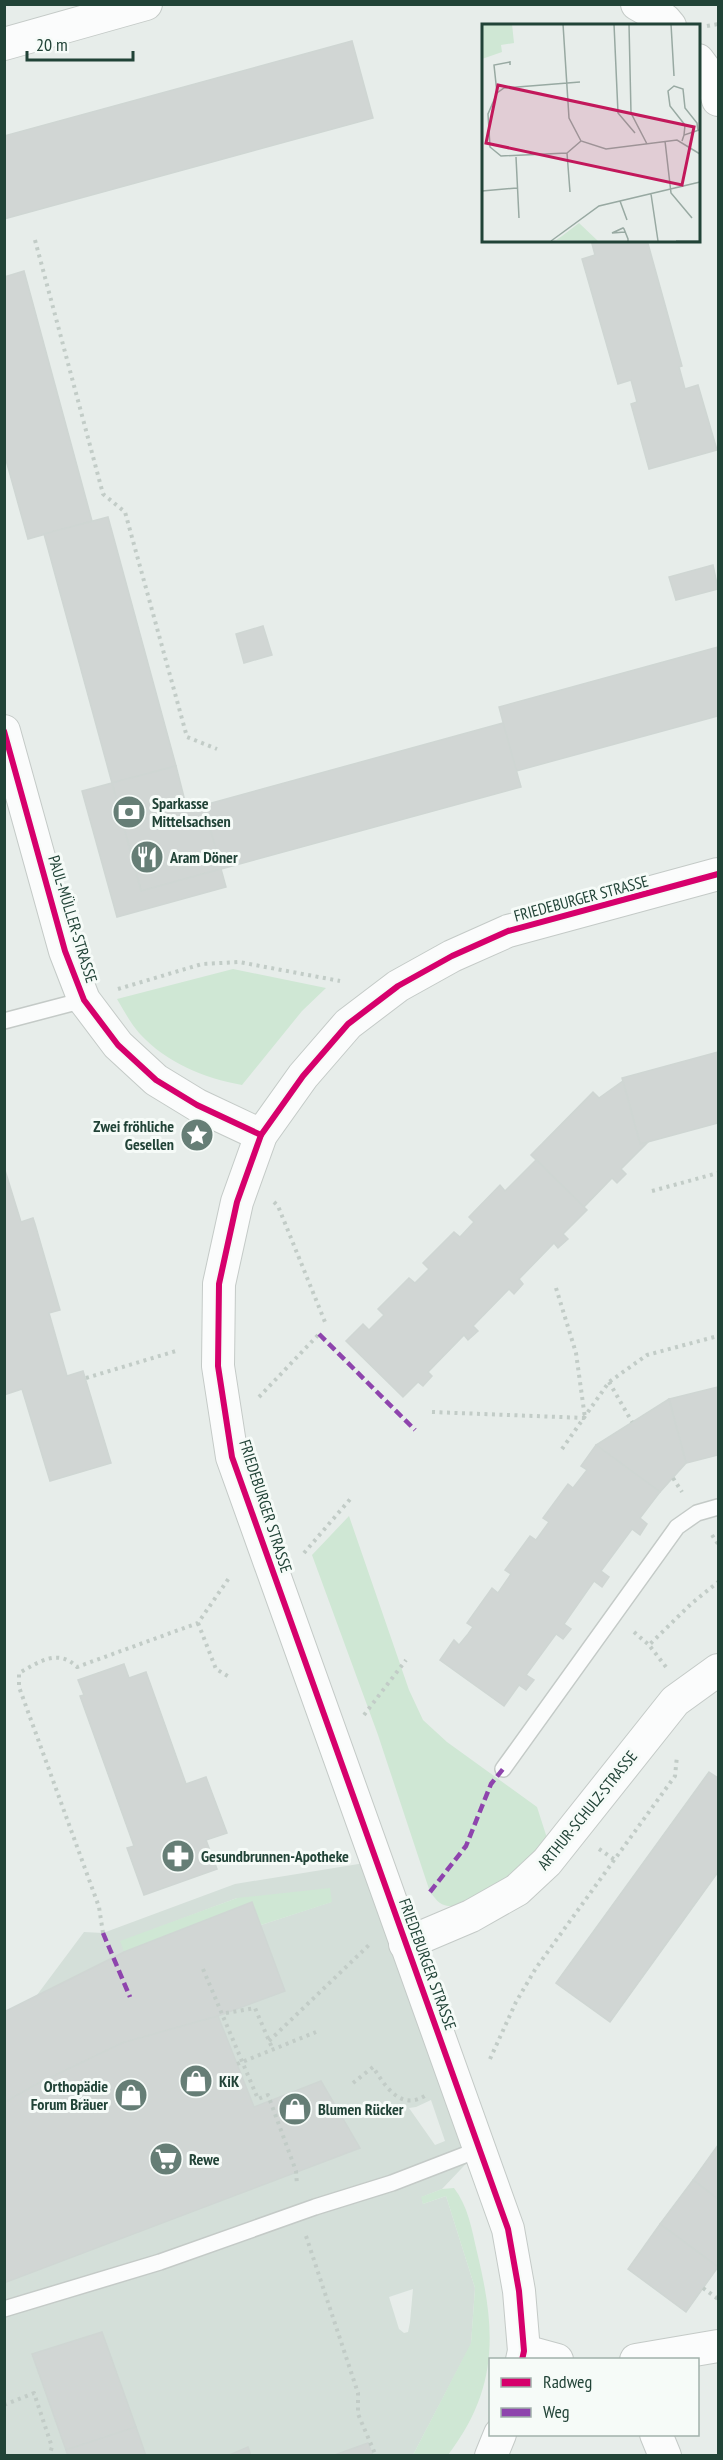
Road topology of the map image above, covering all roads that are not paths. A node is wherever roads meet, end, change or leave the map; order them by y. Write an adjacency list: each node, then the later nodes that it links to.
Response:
1 (146, 4): 4 (street)
2 (637, 4): 3 (street)
3 (668, 24)
4 (4, 44)
5 (699, 61): 6 (street)
6 (718, 100)
7 (4, 730): 9 (street, PAUL-MÜLLER-STRASSE)
8 (718, 874): 11 (street, FRIEDEBURGER STRASSE)
9 (84, 1000): 10 (lane); 11 (street, PAUL-MÜLLER-STRASSE)
10 (4, 1021)
11 (261, 1135): 15 (street, FRIEDEBURGER STRASSE)
12 (718, 1507): 14 (lane)
13 (718, 1670): 15 (street, ARTHUR-SCHULZ-STRASSE)
14 (503, 1769)
15 (401, 1932): 16 (street, FRIEDEBURGER STRASSE)
16 (480, 2149): 17 (lane); 19 (street, FRIEDEBURGER STRASSE)
17 (4, 2309)
18 (718, 2346): 21 (street)
19 (523, 2355): 20 (street)
20 (543, 2358)
21 (648, 2358)
22 (499, 2436): 24 (street)
23 (657, 2436): 25 (street)
24 (491, 2456)
25 (665, 2456)

